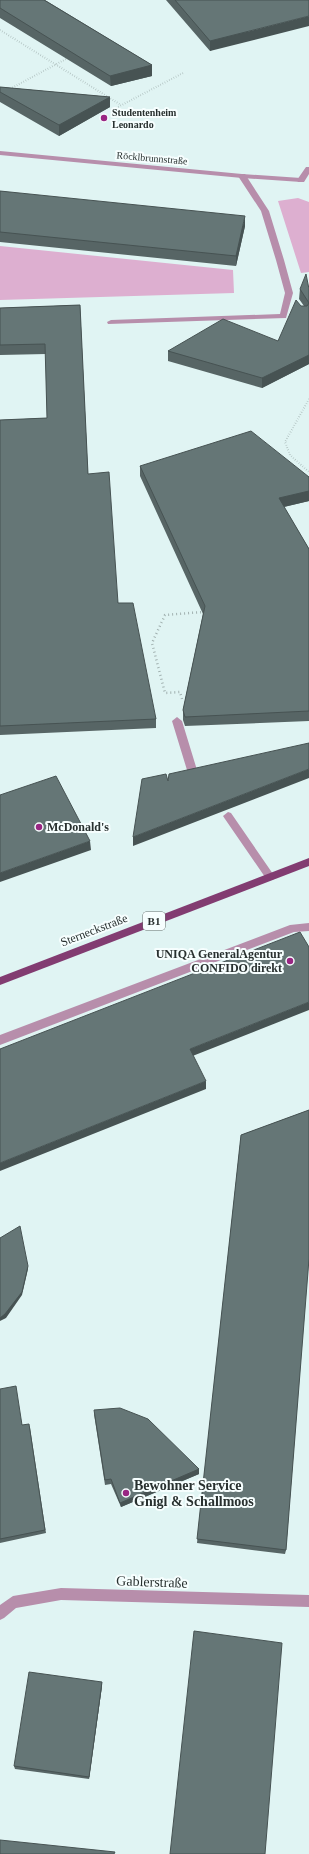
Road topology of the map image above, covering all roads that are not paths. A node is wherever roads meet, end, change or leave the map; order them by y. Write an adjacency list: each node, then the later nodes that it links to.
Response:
1 (0, 153): 3 (street, Röcklbrunnstraße)
2 (309, 169): 3 (street, Röcklbrunnstraße)
3 (242, 176): 4 (street)
4 (111, 322)
5 (177, 721): 6 (street)
6 (192, 770)
7 (228, 816): 9 (street)
8 (309, 862): 9 (main road, Sterneckstraße / B1)
9 (270, 877): 11 (main road, Sterneckstraße / B1)
10 (309, 927): 12 (street)
11 (0, 980)
12 (0, 1040)
13 (309, 1602): 14 (street, Gablerstraße)
14 (0, 1614)

